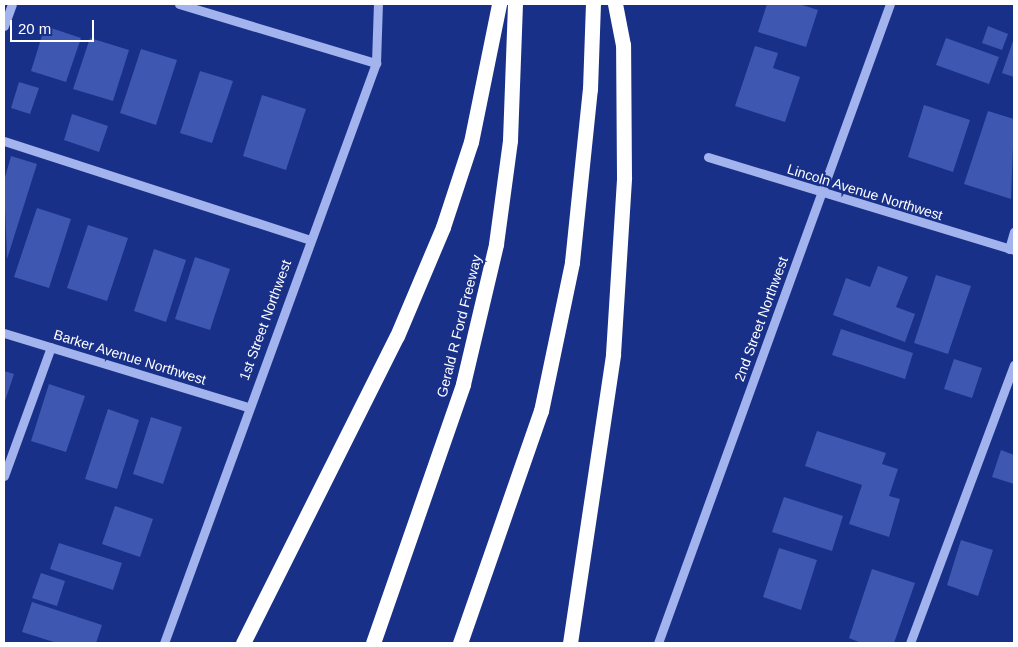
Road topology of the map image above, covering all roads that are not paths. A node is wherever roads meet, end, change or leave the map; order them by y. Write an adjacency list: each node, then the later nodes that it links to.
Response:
1 (12, 4): 9 (street)
2 (179, 4): 10 (street)
3 (378, 4): 10 (street, 1st Street Northwest)
4 (499, 4): 23 (highway)
5 (515, 4): 24 (highway, Gerald R Ford Freeway)
6 (593, 4): 25 (highway)
7 (615, 4): 26 (highway)
8 (890, 4): 13 (street, 2nd Street Northwest)
9 (4, 26)
10 (376, 63): 15 (street, 1st Street Northwest)
11 (4, 141): 15 (street)
12 (708, 157): 13 (street, Lincoln Avenue Northwest)
13 (821, 194): 16 (street, Lincoln Avenue Northwest); 27 (street, 2nd Street Northwest)
14 (1014, 232): 16 (street)
15 (310, 240): 20 (street, 1st Street Northwest)
16 (1012, 250)
17 (4, 332): 18 (street, Barker Avenue Northwest)
18 (51, 347): 20 (street, Barker Avenue Northwest); 21 (street)
19 (1014, 365): 28 (street)
20 (248, 407): 22 (street, 1st Street Northwest)
21 (4, 476)
22 (164, 643)
23 (242, 643)
24 (373, 643)
25 (460, 643)
26 (570, 643)
27 (658, 643)
28 (910, 643)

